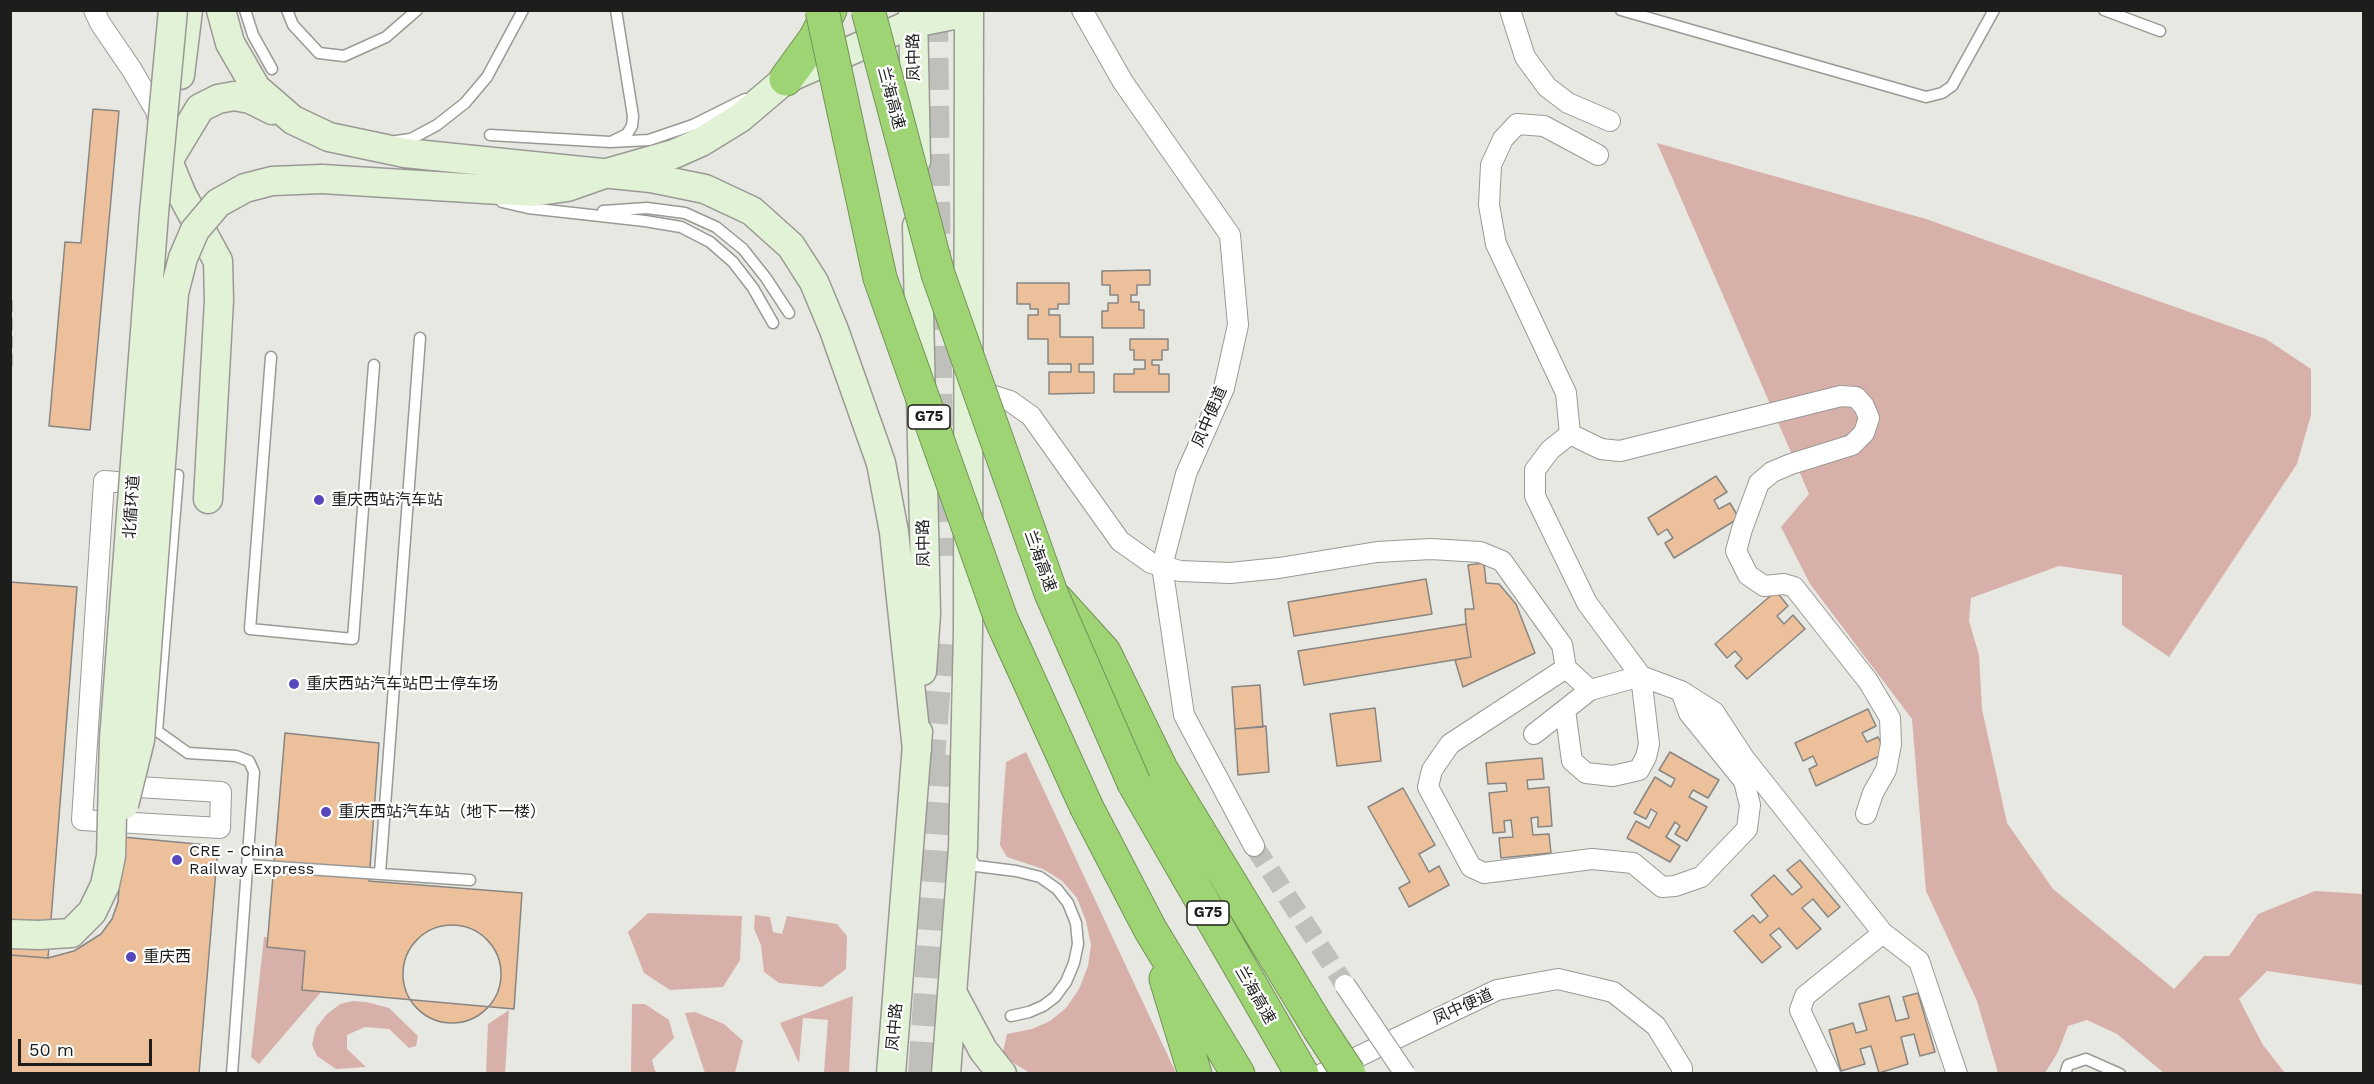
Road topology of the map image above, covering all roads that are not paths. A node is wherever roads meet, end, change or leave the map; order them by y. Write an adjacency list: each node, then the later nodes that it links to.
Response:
1 (94, 10): 29 (street)
2 (173, 10): 55 (main road, 北循环道, bridge)
3 (188, 10): 29 (main road)
4 (221, 10): 23 (main road)
5 (245, 10): 21 (lane)
6 (287, 10): 7 (lane)
7 (417, 10)
8 (523, 10): 27 (lane)
9 (615, 10): 26 (lane)
10 (822, 10): 59 (highway, G75, bridge)
11 (830, 10): 22 (highway)
12 (868, 10): 51 (highway, 兰海高速 / G75, bridge)
13 (1082, 10): 43 (street, 凤中便道)
14 (1510, 10): 24 (street)
15 (1621, 10): 16 (lane)
16 (1994, 10)
17 (2104, 10): 20 (lane)
18 (969, 11): 19 (main road); 38 (main road)
19 (913, 17): 22 (main road); 50 (main road, 凤中路)
20 (2160, 30)
21 (272, 69)
22 (786, 79): 26 (lane); 30 (main road)
23 (293, 120): 27 (main road); 29 (main road)
24 (1610, 121)
25 (490, 135): 26 (lane)
26 (610, 142)
27 (366, 146): 30 (main road)
28 (1598, 155): 39 (street)
29 (168, 161): 41 (street); 42 (main road)
30 (607, 173): 31 (main road); 50 (main road)
31 (425, 186): 32 (lane); 55 (main road, bridge)
32 (570, 213): 33 (lane); 34 (lane)
33 (789, 313)
34 (773, 323)
35 (420, 338): 57 (lane)
36 (271, 357): 37 (lane)
37 (374, 365)
38 (968, 387): 43 (street); 54 (main road)
39 (1570, 434): 45 (street); 52 (street)
40 (178, 475): 56 (lane)
41 (143, 484): 41 (street)
42 (208, 499)
43 (1162, 566): 44 (street); 53 (street, 凤中便道)
44 (1566, 668): 46 (street); 47 (street)
45 (1641, 676): 46 (street); 47 (street); 48 (street)
46 (1590, 690): 48 (street)
47 (1681, 691): 60 (street)
48 (1565, 710): 49 (street)
49 (1534, 734)
50 (917, 750): 67 (main road, 凤中路)
51 (1148, 776): 71 (highway, 兰海高速 / G75); 73 (highway, bridge)
52 (1866, 814)
53 (1254, 846)
54 (963, 848): 63 (main road); 64 (lane)
55 (111, 856): 61 (main road, 北循环道, bridge)
56 (248, 865): 57 (lane); 66 (lane)
57 (380, 873): 58 (lane)
58 (470, 880)
59 (1150, 929): 65 (highway, G75); 70 (highway)
60 (1883, 933): 76 (street); 77 (street)
61 (10, 934)
62 (1345, 985): 74 (street, bridge)
63 (952, 992): 68 (main road); 69 (main road)
64 (1011, 1016)
65 (1235, 1068)
66 (232, 1074)
67 (891, 1074)
68 (946, 1074)
69 (1002, 1074)
70 (1195, 1074)
71 (1302, 1074)
72 (1322, 1074): 75 (street, 凤中便道)
73 (1349, 1074)
74 (1405, 1074)
75 (1682, 1074)
76 (1830, 1074)
77 (1957, 1074)
78 (2065, 1074): 79 (lane)
79 (2120, 1074)

